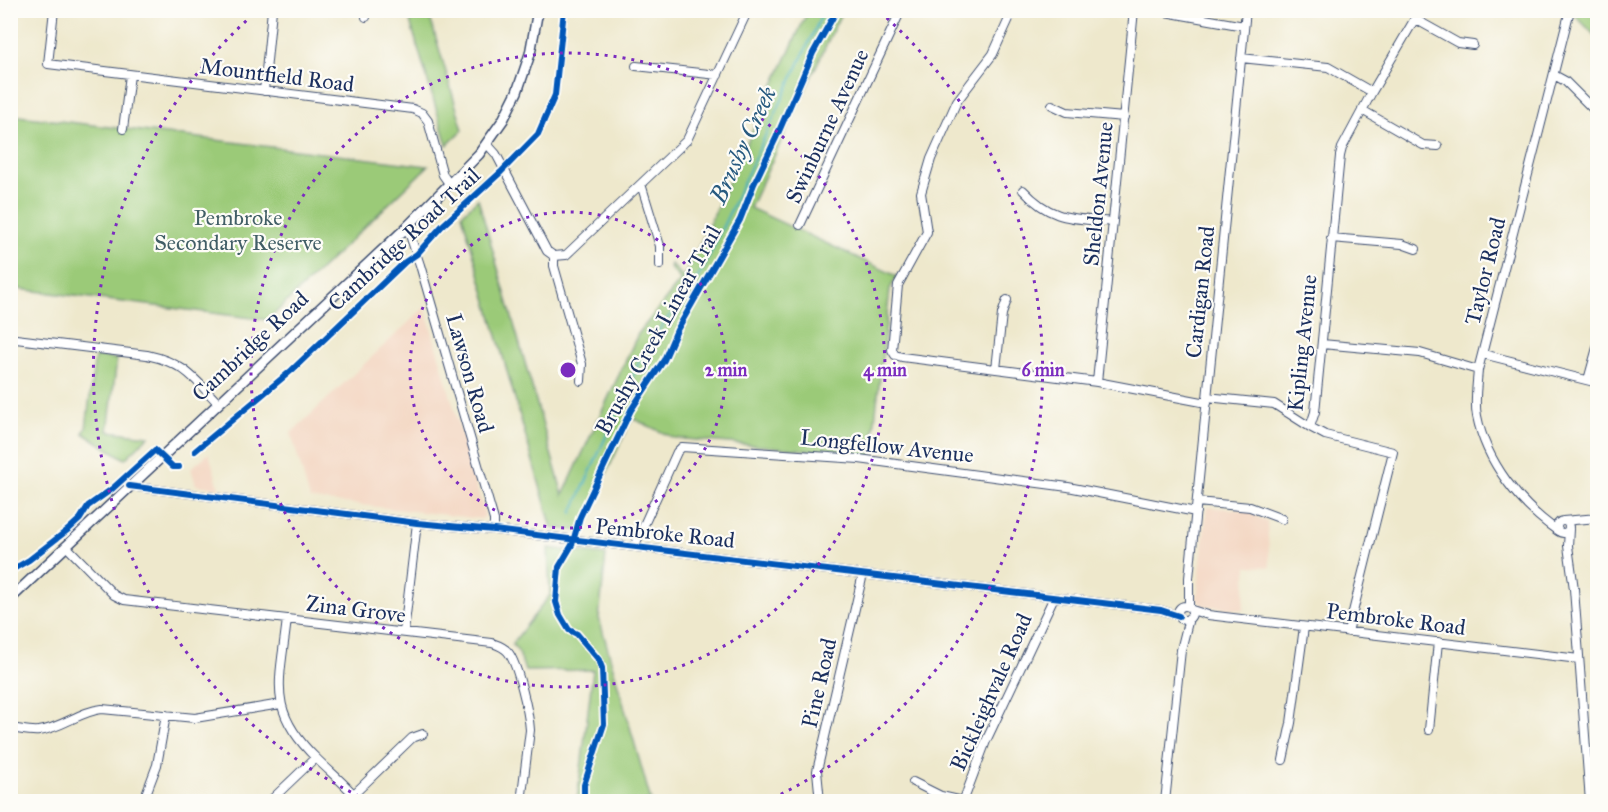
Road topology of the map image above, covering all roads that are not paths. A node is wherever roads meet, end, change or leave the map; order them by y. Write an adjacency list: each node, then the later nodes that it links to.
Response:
1 (54, 10): 17 (street, Mountfield Road)
2 (272, 10): 20 (street)
3 (538, 10): 27 (main road, Cambridge Road)
4 (748, 10): 18 (street)
5 (901, 10): 33 (street, Swinburne Avenue)
6 (1013, 10): 44 (street)
7 (1134, 10): 25 (street, Sheldon Avenue)
8 (1154, 10): 13 (street)
9 (1246, 10): 13 (street, Cardigan Road)
10 (1420, 10): 12 (street, Kipling Avenue)
11 (1570, 10): 19 (street, Taylor Road)
12 (1415, 19): 14 (street); 21 (street, Kipling Avenue)
13 (1244, 26): 15 (street, Cardigan Road)
14 (1473, 45)
15 (1241, 58): 21 (street); 50 (street, Cardigan Road)
16 (636, 66): 18 (street)
17 (130, 75): 20 (street, Mountfield Road); 26 (street)
18 (718, 75): 29 (street)
19 (1554, 75): 24 (street); 43 (street, Taylor Road)
20 (264, 91): 30 (street, Mountfield Road)
21 (1372, 92): 23 (street, Kipling Avenue)
22 (1052, 105): 25 (street)
23 (1362, 110): 28 (street); 35 (street, Kipling Avenue)
24 (1598, 114)
25 (1124, 117): 32 (street, Sheldon Avenue)
26 (123, 129)
27 (487, 144): 30 (main road, Cambridge Road); 37 (street)
28 (1438, 146)
29 (641, 184): 37 (street); 38 (street)
30 (450, 185): 34 (main road, Cambridge Road)
31 (1023, 190): 32 (street)
32 (1113, 222): 48 (street, Sheldon Avenue)
33 (800, 225)
34 (406, 228): 51 (main road, Cambridge Road); 63 (street, Lawson Road)
35 (1331, 238): 36 (street); 41 (street, Kipling Avenue)
36 (1416, 249)
37 (554, 256): 47 (street)
38 (660, 265)
39 (1007, 300): 44 (street)
40 (10, 341): 51 (street)
41 (1322, 344): 45 (street); 52 (street, Kipling Avenue)
42 (1598, 344): 46 (street)
43 (1483, 354): 45 (street, Taylor Road); 46 (street)
44 (996, 369): 48 (street)
45 (1478, 370): 61 (street, Taylor Road)
46 (1588, 380): 49 (street)
47 (581, 381)
48 (1097, 382): 50 (street)
49 (1598, 383)
50 (1207, 400): 52 (street); 54 (street, Cardigan Road)
51 (218, 404): 53 (main road, Cambridge Road)
52 (1310, 427): 75 (street, Kipling Avenue)
53 (129, 486): 60 (street, Pembroke Road); 65 (main road, Cambridge Road)
54 (1197, 502): 55 (street, Cardigan Road); 57 (street)
55 (1196, 512): 67 (street, Longfellow Avenue); 71 (street, Cardigan Road)
56 (1598, 518): 59 (street)
57 (1282, 519)
58 (1562, 521): 59 (street); 61 (street); 62 (street); 64 (street)
59 (1576, 521): 62 (street)
60 (417, 523): 63 (street, Pembroke Road); 74 (street)
61 (1545, 523): 64 (street, Taylor Road)
62 (1569, 528): 64 (street); 66 (street)
63 (494, 530): 67 (street, Pembroke Road)
64 (1559, 532): 66 (street)
65 (66, 546): 70 (main road, Cambridge Road); 72 (street, Zina Grove)
66 (1568, 546): 77 (street)
67 (634, 547): 68 (street, Pembroke Road)
68 (863, 574): 69 (street, Pembroke Road); 91 (street, Pine Road)
69 (1054, 597): 71 (street, Pembroke Road); 92 (street, Bickleighvale Road)
70 (10, 599)
71 (1186, 612): 73 (street, Pembroke Road); 93 (street, Cardigan Road)
72 (287, 619): 74 (street, Zina Grove); 78 (street)
73 (1304, 627): 75 (street, Pembroke Road); 84 (street)
74 (404, 632): 90 (street, Zina Grove)
75 (1348, 632): 76 (street, Pembroke Road)
76 (1438, 642): 77 (street, Pembroke Road); 81 (street)
77 (1579, 658): 94 (street)
78 (281, 704): 79 (street); 83 (street)
79 (166, 716): 80 (street); 87 (street)
80 (10, 728)
81 (1429, 730)
82 (423, 734): 86 (street)
83 (315, 758): 86 (street); 88 (street)
84 (1283, 760)
85 (913, 782): 92 (street)
86 (354, 794): 89 (street)
87 (143, 801)
88 (269, 801)
89 (360, 801)
90 (520, 801)
91 (820, 801)
92 (963, 801)
93 (1166, 801)
94 (1590, 801)

